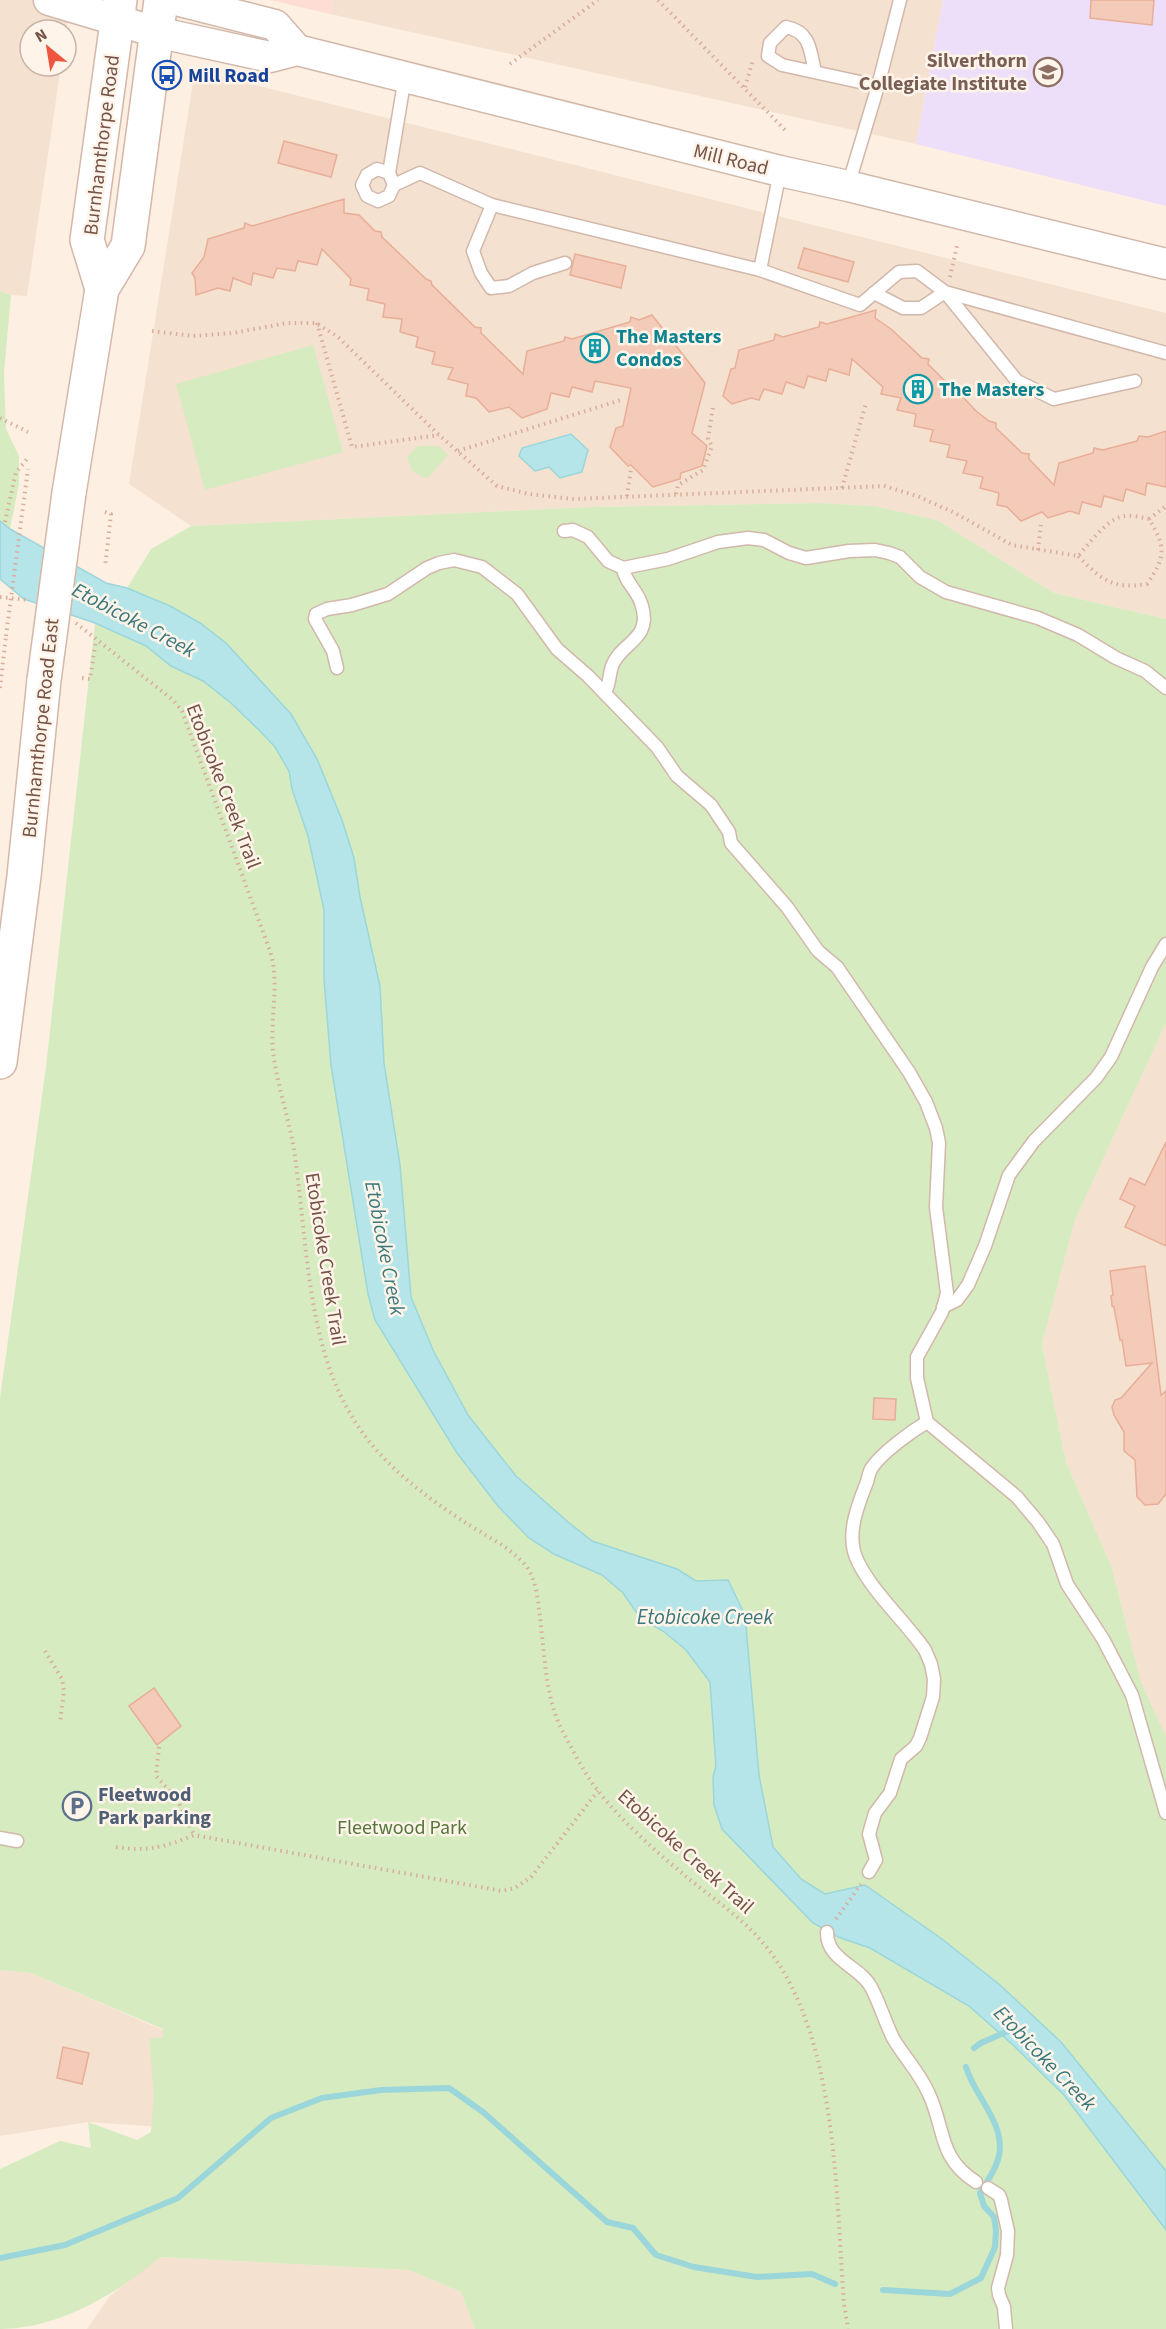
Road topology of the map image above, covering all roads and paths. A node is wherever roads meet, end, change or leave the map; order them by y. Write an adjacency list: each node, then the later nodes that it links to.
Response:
1 (50, 0): 7 (street, Mill Road)
2 (160, 0): 8 (main road, Burnhamthorpe Road)
3 (176, 0): 9 (street)
4 (598, 0): 10 (path)
5 (658, 0): 14 (path)
6 (900, 0): 13 (lane)
7 (119, 10): 8 (street, Mill Road); 23 (main road, Burnhamthorpe Road)
8 (156, 32): 9 (street, Mill Road); 23 (main road, Burnhamthorpe Road)
9 (297, 50): 12 (street, Mill Road)
10 (510, 64)
11 (815, 72): 13 (lane)
12 (405, 76): 15 (street, Mill Road); 17 (lane)
13 (878, 86): 16 (lane)
14 (786, 131)
15 (780, 171): 16 (street, Mill Road); 22 (lane)
16 (848, 186): 20 (street, Mill Road)
17 (492, 205): 19 (lane); 22 (lane)
18 (957, 246): 21 (path)
19 (565, 263)
20 (1166, 264)
21 (952, 268)
22 (760, 270): 25 (lane)
23 (102, 289): 26 (main road, Burnhamthorpe Road)
24 (945, 292): 25 (lane); 25 (lane); 29 (lane); 30 (lane)
25 (874, 293)
26 (97, 323): 64 (main road, Burnhamthorpe Road East, bridge)
27 (316, 323): 28 (path); 36 (path); 36 (path)
28 (152, 331)
29 (1166, 353)
30 (1135, 381)
31 (624, 399): 37 (path)
32 (866, 403): 41 (path)
33 (713, 407): 42 (path)
34 (0, 418): 35 (path)
35 (28, 432)
36 (439, 435): 37 (path)
37 (458, 451): 43 (path)
38 (29, 458): 47 (path)
39 (28, 469): 60 (path, bridge)
40 (631, 469): 43 (path)
41 (842, 488): 42 (path); 50 (path)
42 (676, 494): 43 (path)
43 (627, 496)
44 (1166, 506): 46 (path)
45 (105, 512): 52 (path)
46 (1149, 519): 51 (path); 51 (path)
47 (4, 522)
48 (1041, 525): 50 (path)
49 (564, 531): 53 (lane)
50 (1038, 550): 51 (path)
51 (1078, 556)
52 (105, 567)
53 (623, 568): 61 (lane); 62 (lane)
54 (0, 597): 55 (path)
55 (36, 603)
56 (73, 622): 57 (path, Etobicoke Creek Trail)
57 (97, 639): 59 (path); 70 (path, Etobicoke Creek Trail)
58 (337, 668): 62 (lane)
59 (82, 678)
60 (0, 688)
61 (1166, 688)
62 (605, 693): 65 (lane)
63 (1166, 944): 65 (lane)
64 (0, 1062)
65 (943, 1307): 66 (lane)
66 (927, 1422): 71 (lane); 76 (lane)
67 (45, 1651): 68 (path)
68 (60, 1722)
69 (159, 1747): 72 (path)
70 (598, 1791): 72 (path); 80 (path, Etobicoke Creek Trail)
71 (1166, 1813)
72 (194, 1835): 75 (path)
73 (0, 1838): 74 (lane)
74 (17, 1841)
75 (116, 1847)
76 (870, 1872): 77 (path)
77 (827, 1932): 78 (lane)
78 (976, 2182)
79 (988, 2188): 81 (lane)
80 (848, 2329)
81 (1006, 2329)

